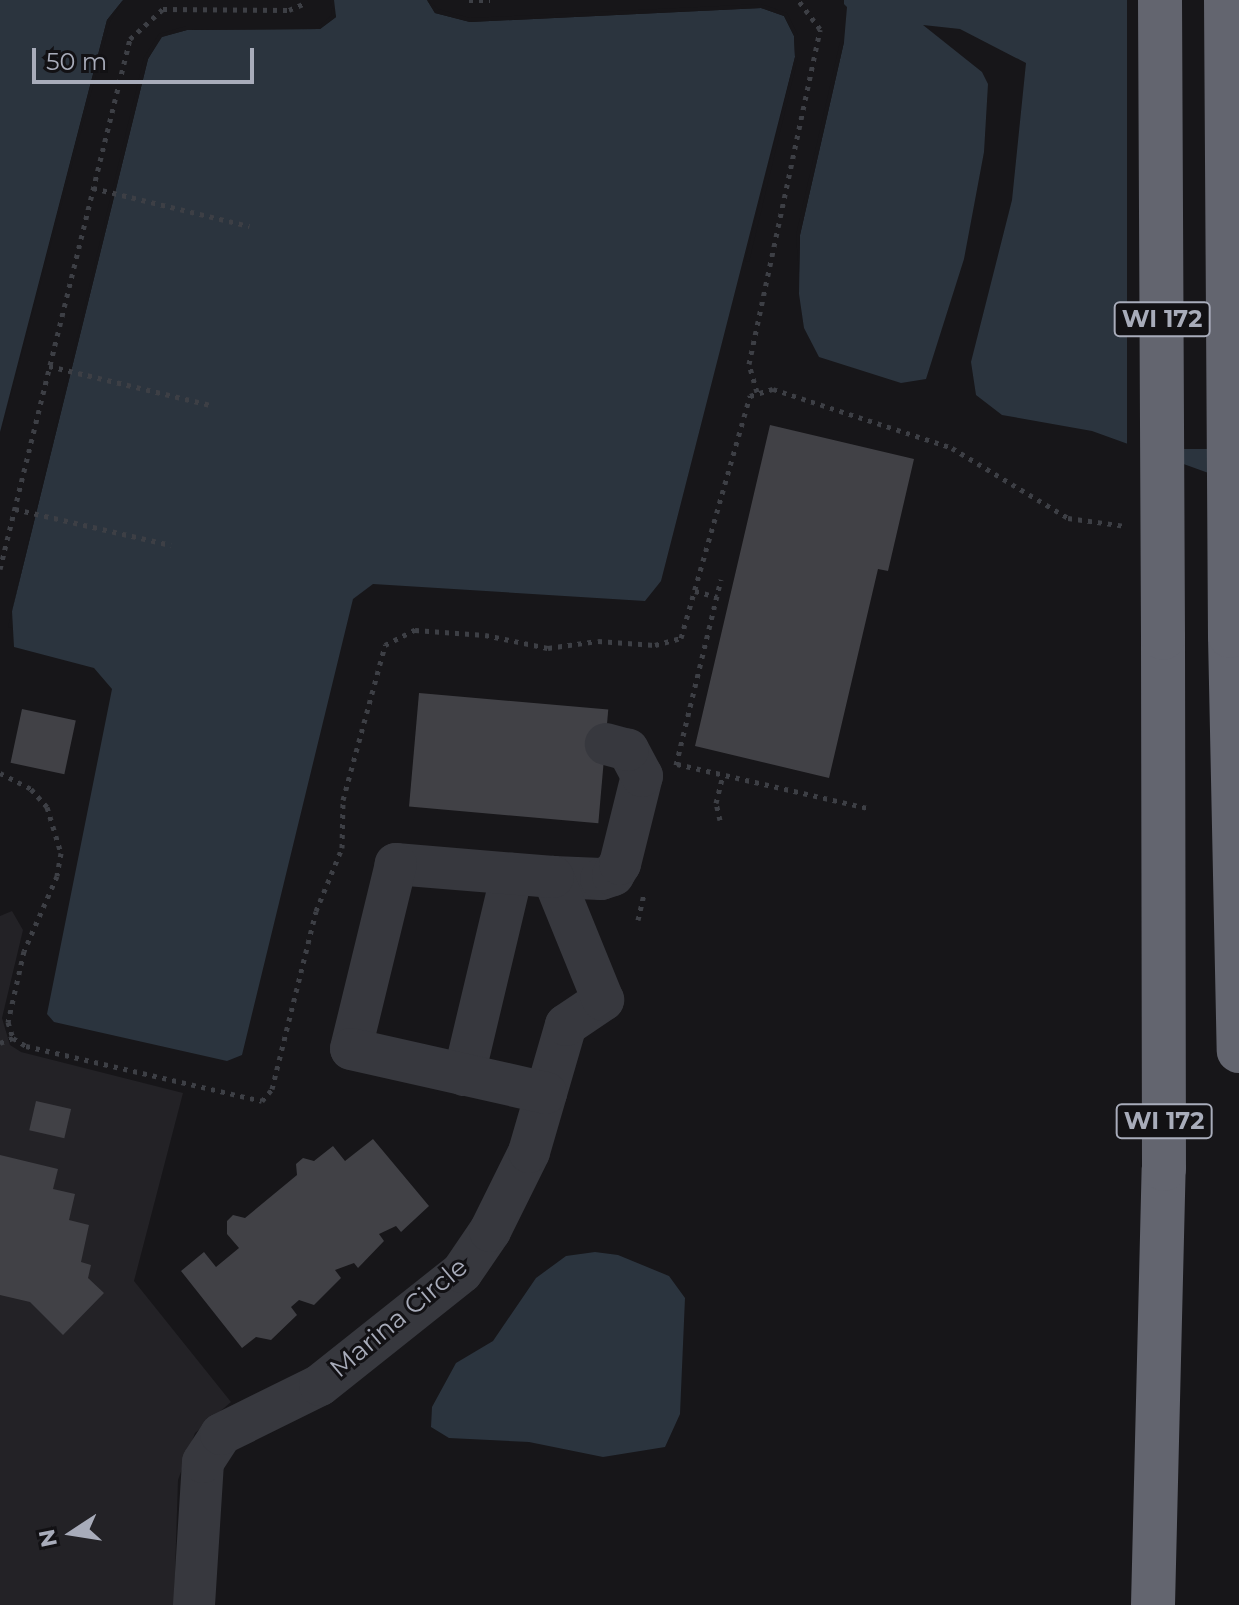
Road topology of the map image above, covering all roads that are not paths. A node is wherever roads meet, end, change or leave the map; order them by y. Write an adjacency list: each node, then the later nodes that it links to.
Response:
1 (1160, 0): 10 (highway, WI 172, bridge)
2 (1226, 0): 6 (highway, WI 172, bridge)
3 (606, 744): 5 (lane)
4 (512, 874): 5 (lane); 7 (lane); 7 (lane)
5 (553, 877): 8 (lane, Marina Circle)
6 (1239, 1051)
7 (464, 1075): 8 (lane)
8 (546, 1093): 9 (lane, Marina Circle)
9 (194, 1605)
10 (1153, 1605)

